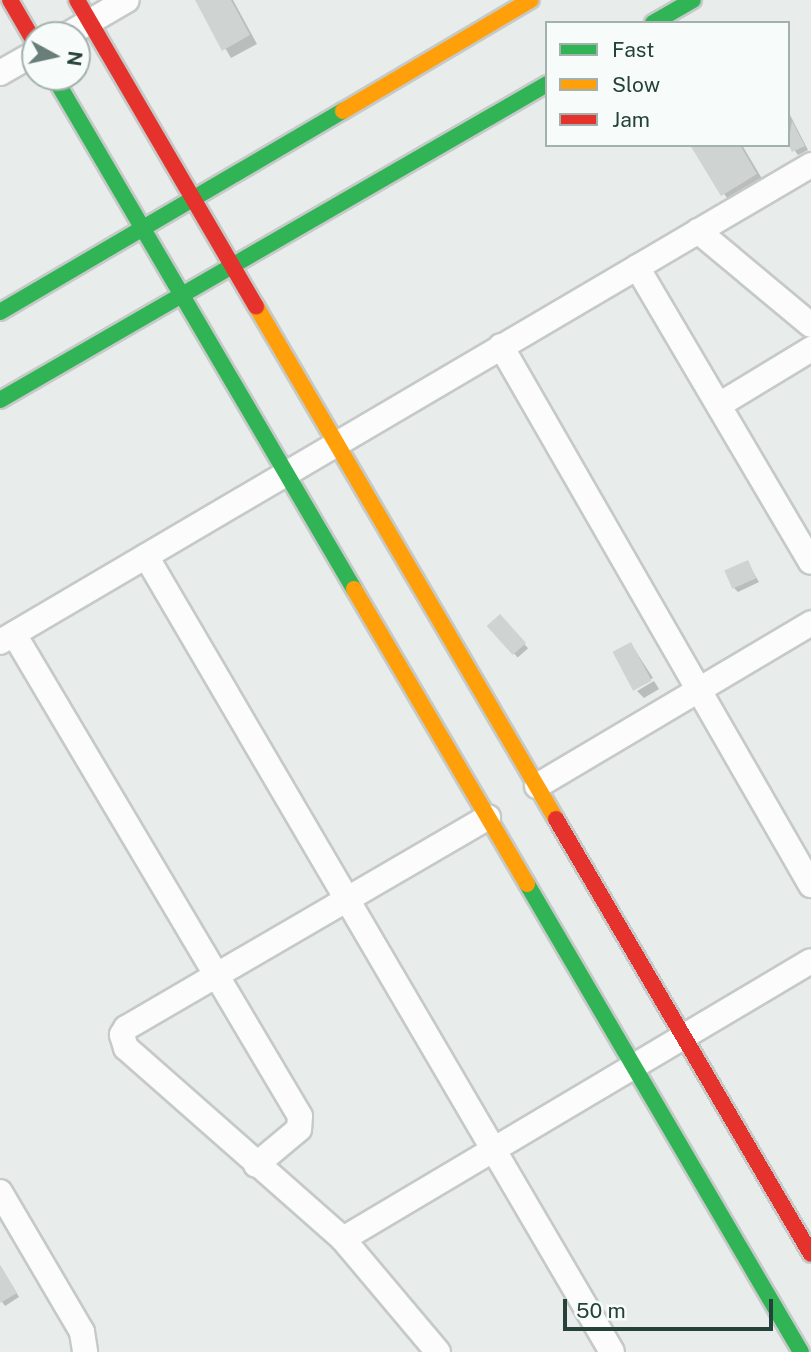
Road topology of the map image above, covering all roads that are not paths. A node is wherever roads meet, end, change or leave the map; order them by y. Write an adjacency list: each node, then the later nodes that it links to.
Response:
1 (10, 0): 6 (main road)
2 (77, 0): 7 (main road)
3 (127, 0): 8 (street)
4 (531, 0): 16 (main road)
5 (693, 0): 9 (main road)
6 (22, 21)
7 (89, 21)
8 (91, 21)
9 (656, 21)
10 (91, 24): 16 (main road)
11 (21, 62): 12 (street)
12 (0, 73)
13 (545, 84): 19 (main road)
14 (62, 91): 17 (main road)
15 (811, 165): 18 (street)
16 (192, 197): 17 (main road); 19 (main road)
17 (141, 229): 21 (main road); 22 (main road)
18 (698, 231): 20 (street); 23 (street)
19 (232, 264): 21 (main road); 28 (main road)
20 (637, 267): 24 (street); 27 (street)
21 (181, 293): 26 (main road); 29 (main road)
22 (0, 312)
23 (811, 325)
24 (501, 346): 28 (street); 34 (street)
25 (811, 349): 27 (street)
26 (0, 400)
27 (719, 405): 31 (street)
28 (337, 443): 29 (street); 35 (main road)
29 (286, 472): 30 (street); 36 (main road)
30 (146, 556): 33 (street); 38 (street)
31 (811, 562)
32 (811, 623): 34 (street)
33 (7, 638): 40 (street)
34 (699, 689): 35 (street); 37 (street)
35 (537, 786): 41 (main road)
36 (488, 817): 38 (street); 42 (main road)
37 (811, 885)
38 (347, 900): 40 (street); 43 (street)
39 (811, 961): 41 (street)
40 (217, 975): 44 (street); 44 (street)
41 (684, 1036): 42 (street); 48 (main road)
42 (634, 1066): 43 (street); 52 (main road)
43 (493, 1150): 47 (street); 51 (street)
44 (256, 1165): 47 (street)
45 (0, 1192): 46 (street)
46 (8, 1222): 49 (street)
47 (343, 1239): 50 (street)
48 (811, 1254)
49 (85, 1352)
50 (438, 1352)
51 (612, 1352)
52 (802, 1352)

